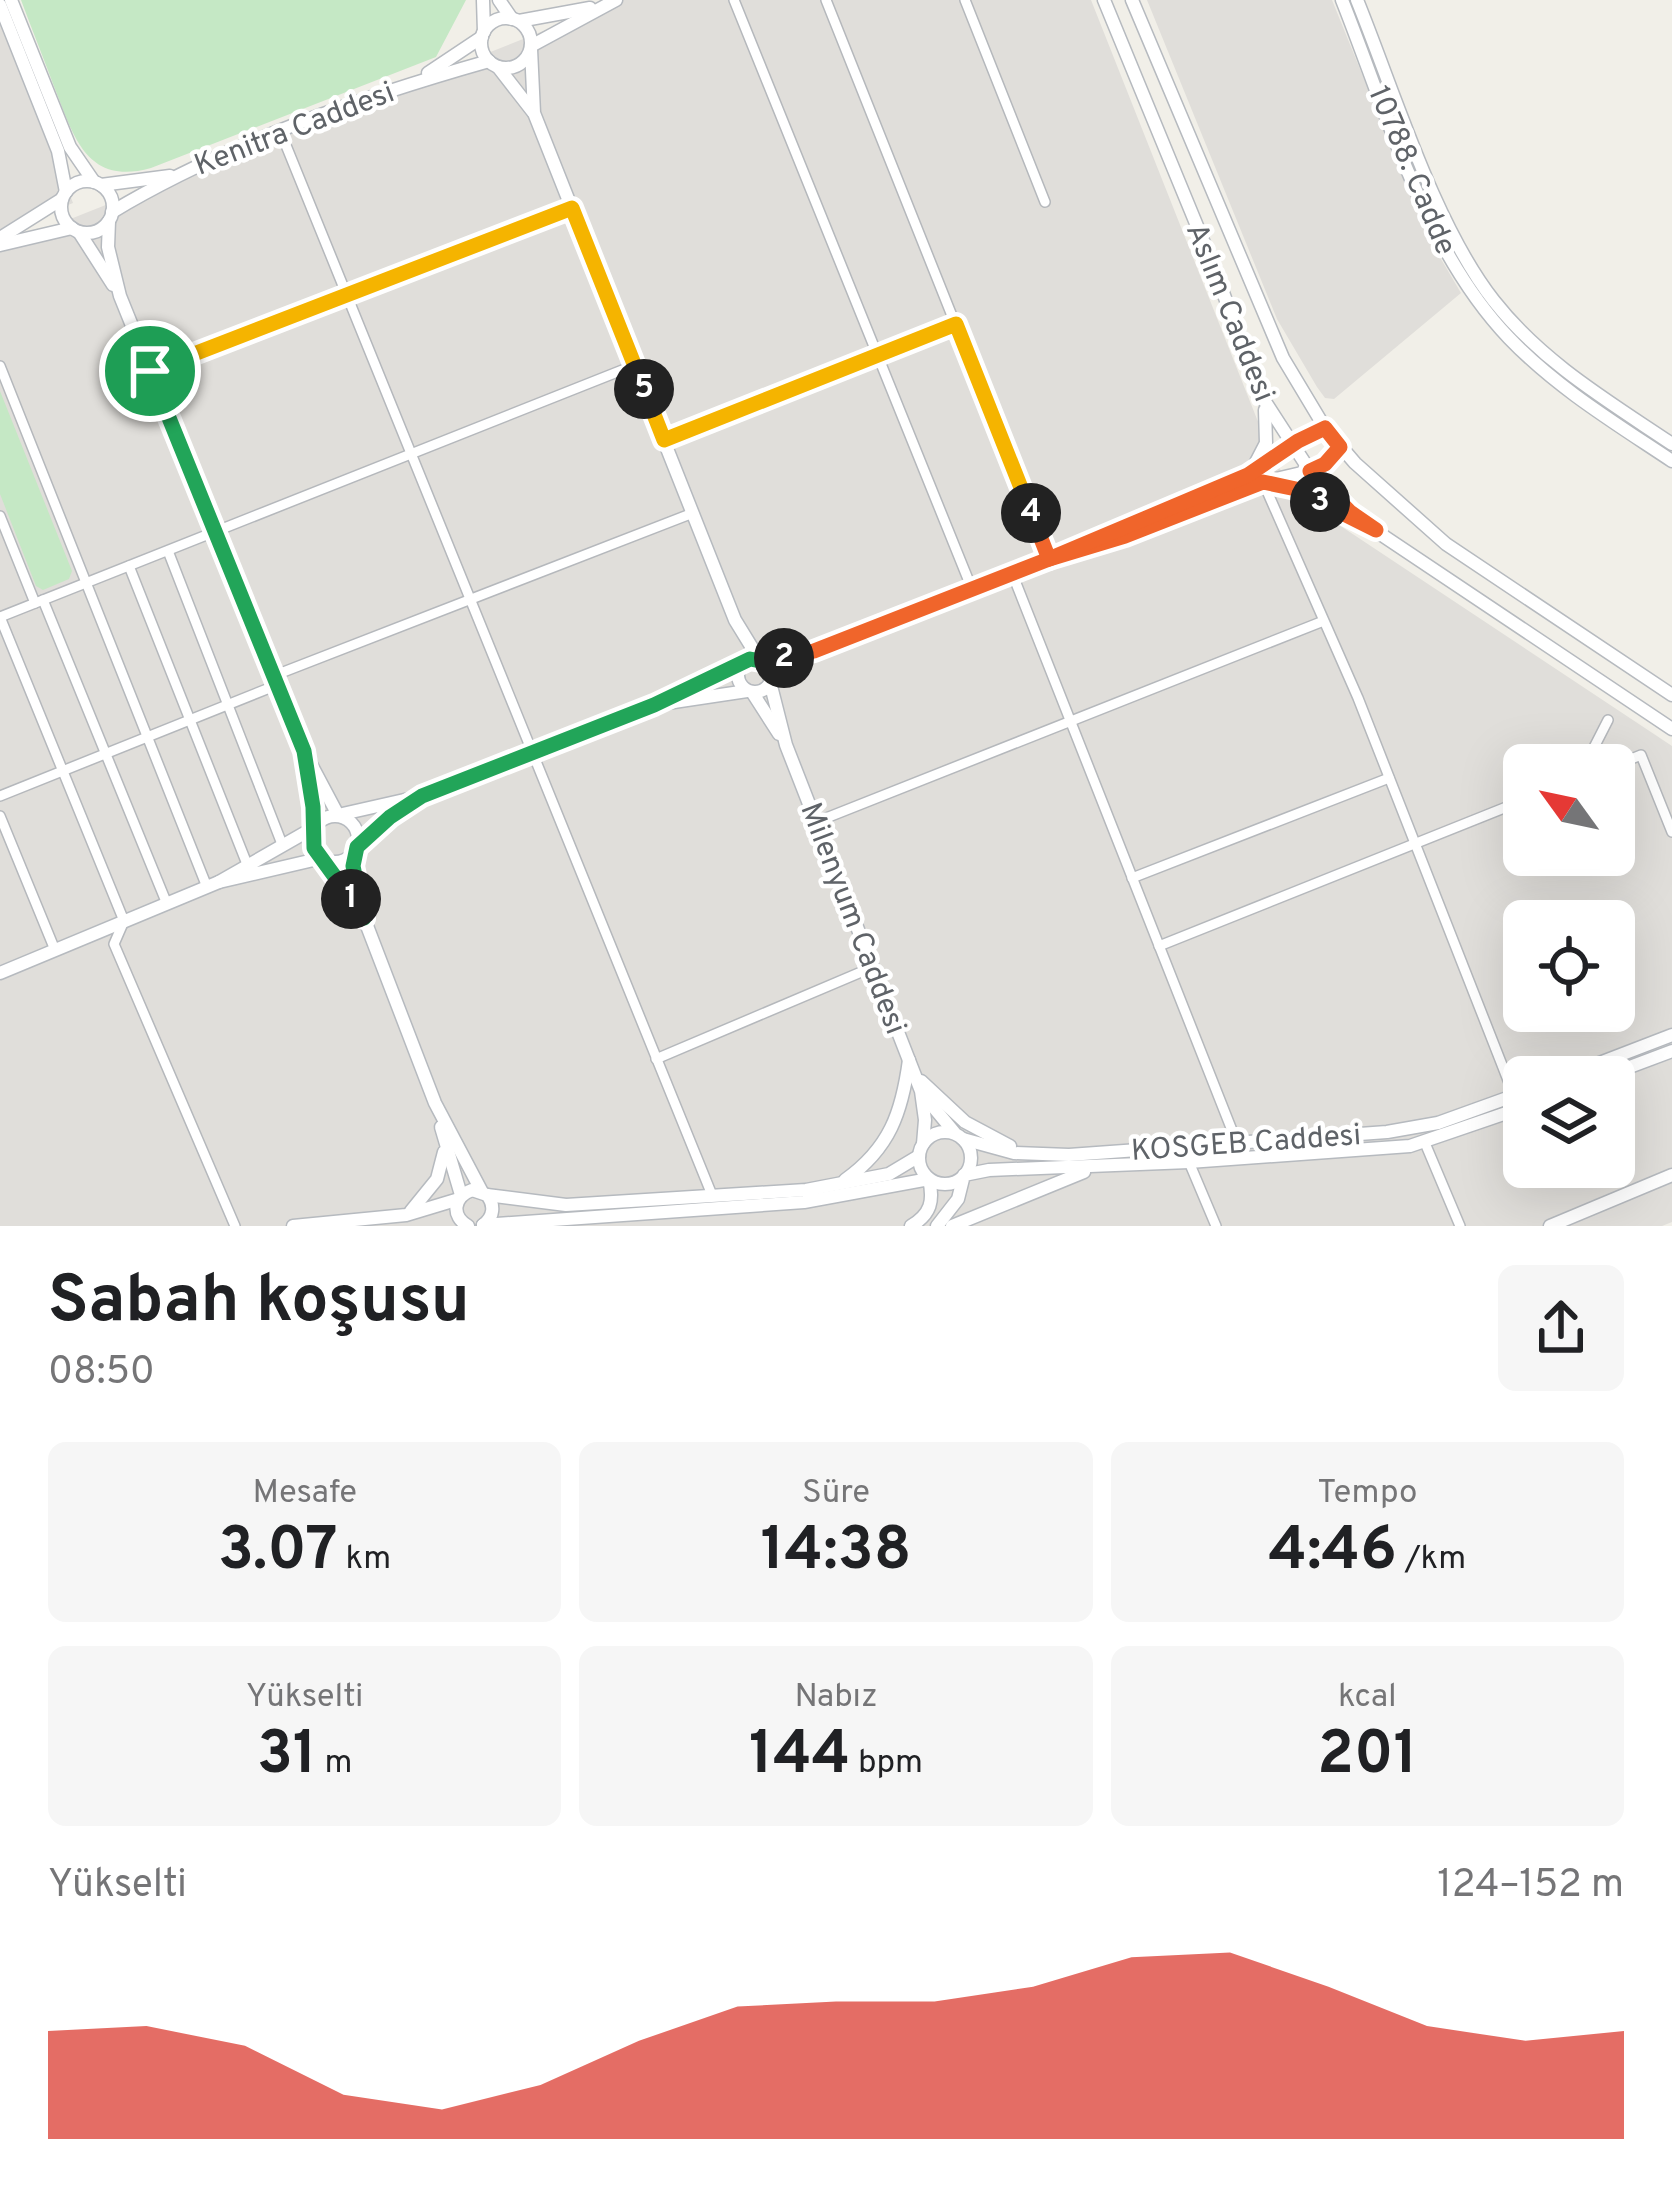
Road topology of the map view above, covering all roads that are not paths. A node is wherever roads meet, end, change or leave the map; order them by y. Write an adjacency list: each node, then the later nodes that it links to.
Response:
1 (10, 0): 21 (street)
2 (483, 0): 14 (street)
3 (499, 0): 13 (street)
4 (734, 0): 31 (street)
5 (826, 0): 30 (street)
6 (965, 0): 23 (street)
7 (1104, 0): 35 (street, Aslım Caddesi)
8 (1132, 0): 36 (street, Aslım Caddesi)
9 (1342, 0): 42 (street, 10788. Cadde)
10 (1357, 0): 38 (street, 10788. Cadde)
11 (609, 3): 13 (street); 15 (street)
12 (0, 5): 22 (street)
13 (516, 20): 14 (street); 15 (street)
14 (483, 34): 16 (street); 17 (street)
15 (531, 48): 16 (street); 18 (street)
16 (494, 64): 17 (street); 18 (street)
17 (417, 80): 19 (street, Kenitra Caddesi)
18 (534, 113): 24 (street)
19 (280, 133): 20 (street, Kenitra Caddesi); 28 (street)
20 (171, 176): 21 (street); 25 (street)
21 (97, 183): 22 (street); 25 (street)
22 (64, 195): 26 (street); 27 (street)
23 (1045, 202)
24 (572, 208): 28 (street); 32 (street)
25 (111, 216): 26 (street); 29 (street)
26 (75, 230): 27 (street); 29 (street)
27 (0, 242)
28 (346, 295): 34 (street); 41 (street)
29 (120, 296): 34 (street)
30 (956, 324): 31 (street); 51 (street)
31 (878, 355): 37 (street); 55 (street)
32 (634, 365): 37 (street); 41 (street)
33 (0, 366): 54 (street)
34 (150, 371): 49 (street)
35 (1262, 398): 39 (street, Aslım Caddesi); 44 (street)
36 (1325, 428): 39 (street); 40 (street, Aslım Caddesi)
37 (664, 440): 46 (street)
38 (1672, 444)
39 (1291, 446): 43 (street, Aslım Caddesi); 44 (street)
40 (1340, 447): 43 (street); 67 (street, Aslım Caddesi)
41 (410, 454): 49 (street); 56 (street)
42 (1672, 461)
43 (1310, 471): 45 (street); 48 (street, Aslım Caddesi)
44 (1248, 475): 51 (street)
45 (1263, 482): 48 (street); 51 (street); 60 (street)
46 (693, 513): 56 (street); 59 (street)
47 (0, 516): 57 (street)
48 (1376, 530): 73 (street, Aslım Caddesi)
49 (215, 532): 50 (street); 65 (street)
50 (168, 550): 52 (street); 68 (street)
51 (1049, 559): 53 (street)
52 (129, 566): 54 (street); 70 (street)
53 (1012, 573): 55 (street); 72 (street)
54 (86, 583): 57 (street); 74 (street)
55 (972, 589): 61 (street)
56 (468, 599): 65 (street); 78 (street)
57 (39, 602): 58 (street); 79 (street)
58 (0, 617): 81 (street)
59 (735, 620): 62 (street); 63 (street)
60 (1321, 622): 72 (street); 82 (street)
61 (814, 651): 62 (street); 64 (street)
62 (762, 660): 63 (street); 64 (street)
63 (742, 664): 66 (street); 69 (street)
64 (771, 680): 66 (street); 76 (street)
65 (275, 681): 68 (street); 77 (street)
66 (749, 692): 69 (street); 76 (street)
67 (1672, 695)
68 (228, 705): 70 (street); 92 (street)
69 (654, 705): 78 (street)
70 (190, 720): 74 (street); 95 (street)
71 (1608, 720): 75 (street)
72 (1071, 722): 88 (street); 96 (street)
73 (1672, 729)
74 (147, 737): 79 (street); 97 (street)
75 (1596, 744)
76 (786, 745): 88 (street, Milenyum Caddesi)
77 (304, 751): 86 (street); 89 (street)
78 (531, 753): 84 (street); 108 (street)
79 (106, 754): 81 (street); 98 (street)
80 (1635, 757): 90 (street)
81 (63, 771): 83 (street); 100 (street)
82 (1389, 778): 91 (street); 96 (street)
83 (0, 796)
84 (422, 796): 86 (street); 93 (street)
85 (1503, 808): 91 (street)
86 (338, 815): 89 (street); 93 (street)
87 (0, 816): 102 (street)
88 (816, 822): 103 (street, Milenyum Caddesi)
89 (315, 827): 92 (street); 94 (street)
90 (1672, 832)
91 (1414, 842): 101 (street); 110 (street)
92 (282, 844): 95 (street)
93 (357, 847): 94 (street); 99 (street)
94 (322, 858): 97 (street); 99 (street)
95 (247, 864): 97 (street)
96 (1132, 878): 101 (street)
97 (213, 884): 98 (street)
98 (167, 904): 100 (street)
99 (364, 918): 114 (street)
100 (124, 922): 102 (street); 134 (street)
101 (1159, 946): 119 (street)
102 (55, 950): 104 (street)
103 (873, 967): 108 (street); 109 (street, Milenyum Caddesi)
104 (0, 973)
105 (1672, 1035): 107 (street)
106 (1672, 1051): 111 (street)
107 (1617, 1056)
108 (656, 1059): 130 (street)
109 (909, 1059): 112 (street, Milenyum Caddesi); 128 (street)
110 (1503, 1059)
111 (1635, 1065)
112 (915, 1076): 113 (street, Milenyum Caddesi); 122 (street)
113 (921, 1091): 117 (street, Milenyum Caddesi); 121 (street, Milenyum Caddesi)
114 (435, 1103): 118 (street); 129 (street)
115 (1503, 1105): 119 (street, KOSGEB Caddesi)
116 (1503, 1109): 120 (street, KOSGEB Caddesi)
117 (960, 1137): 121 (street); 122 (street, KOSGEB Caddesi); 125 (street)
118 (443, 1138): 131 (street); 132 (street)
119 (1237, 1143): 122 (street, KOSGEB Caddesi)
120 (1425, 1143): 123 (street, KOSGEB Caddesi); 143 (street)
121 (921, 1150): 127 (street); 128 (street)
122 (1034, 1154)
123 (1189, 1162): 124 (street, KOSGEB Caddesi); 142 (street)
124 (1094, 1168): 125 (street, KOSGEB Caddesi); 133 (street, KOSGEB Caddesi)
125 (964, 1175): 127 (street); 140 (street)
126 (1672, 1175): 144 (street)
127 (929, 1179): 138 (street); 139 (street)
128 (838, 1185): 130 (street)
129 (484, 1193): 130 (street); 131 (street); 138 (street)
130 (712, 1195)
131 (460, 1197): 132 (street); 137 (street)
132 (406, 1215): 135 (street)
133 (970, 1223): 141 (street, KOSGEB Caddesi)
134 (235, 1226)
135 (292, 1226)
136 (453, 1226): 137 (street)
137 (467, 1226)
138 (482, 1226)
139 (911, 1226)
140 (937, 1226)
141 (952, 1226)
142 (1216, 1226)
143 (1460, 1226)
144 (1550, 1226)

